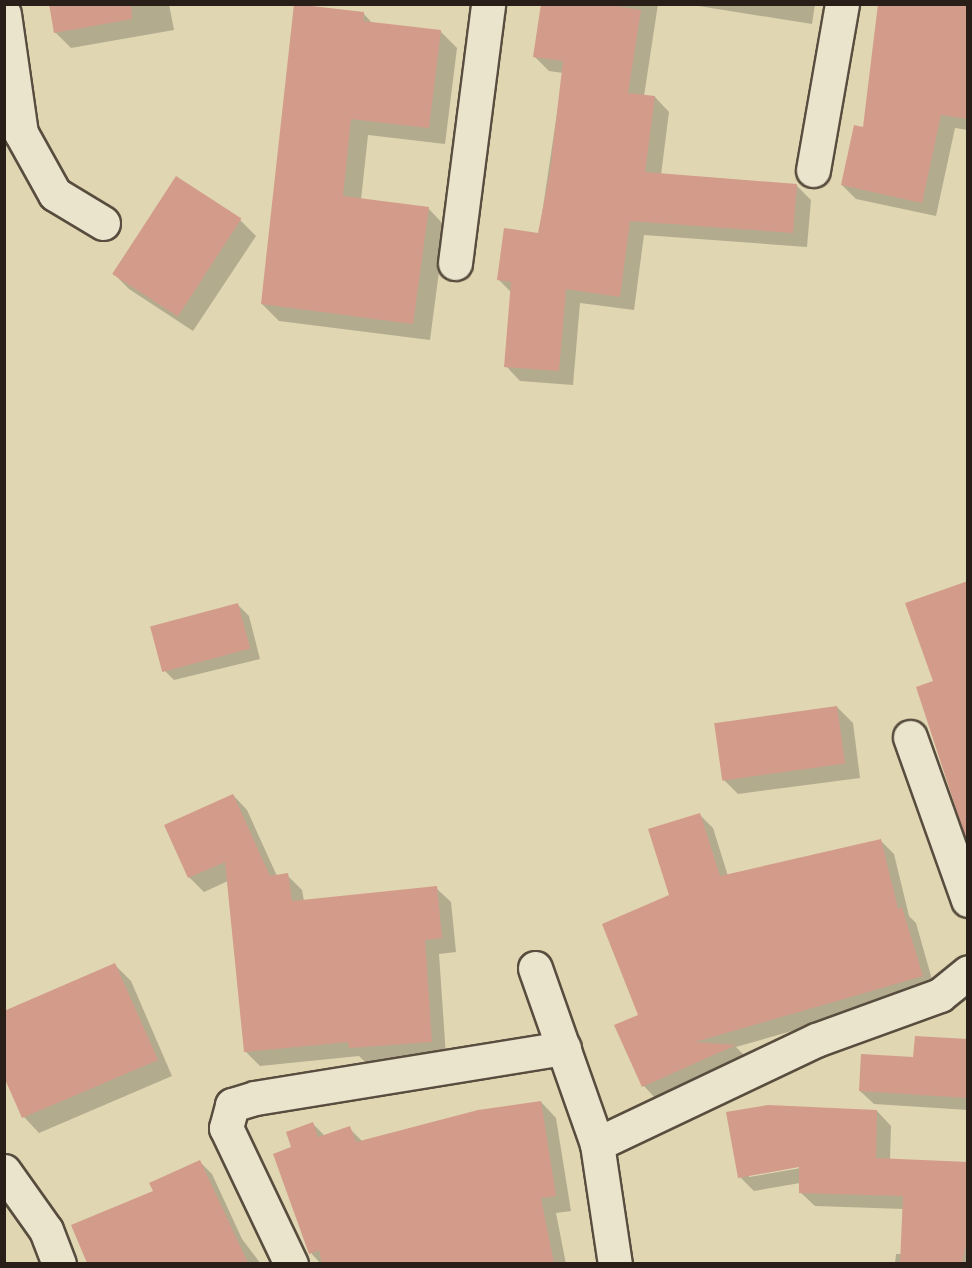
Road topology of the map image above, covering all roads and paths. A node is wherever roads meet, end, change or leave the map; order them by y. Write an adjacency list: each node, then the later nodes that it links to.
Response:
1 (489, 4): 6 (street)
2 (842, 4): 4 (street)
3 (4, 14): 5 (street)
4 (813, 170)
5 (103, 224)
6 (455, 263)
7 (910, 736): 8 (street)
8 (968, 900)
9 (535, 968): 11 (street)
10 (968, 972): 12 (street)
11 (564, 1048): 12 (street); 15 (street)
12 (597, 1144): 16 (street)
13 (4, 1171): 14 (street)
14 (58, 1263)
15 (291, 1263)
16 (615, 1263)

